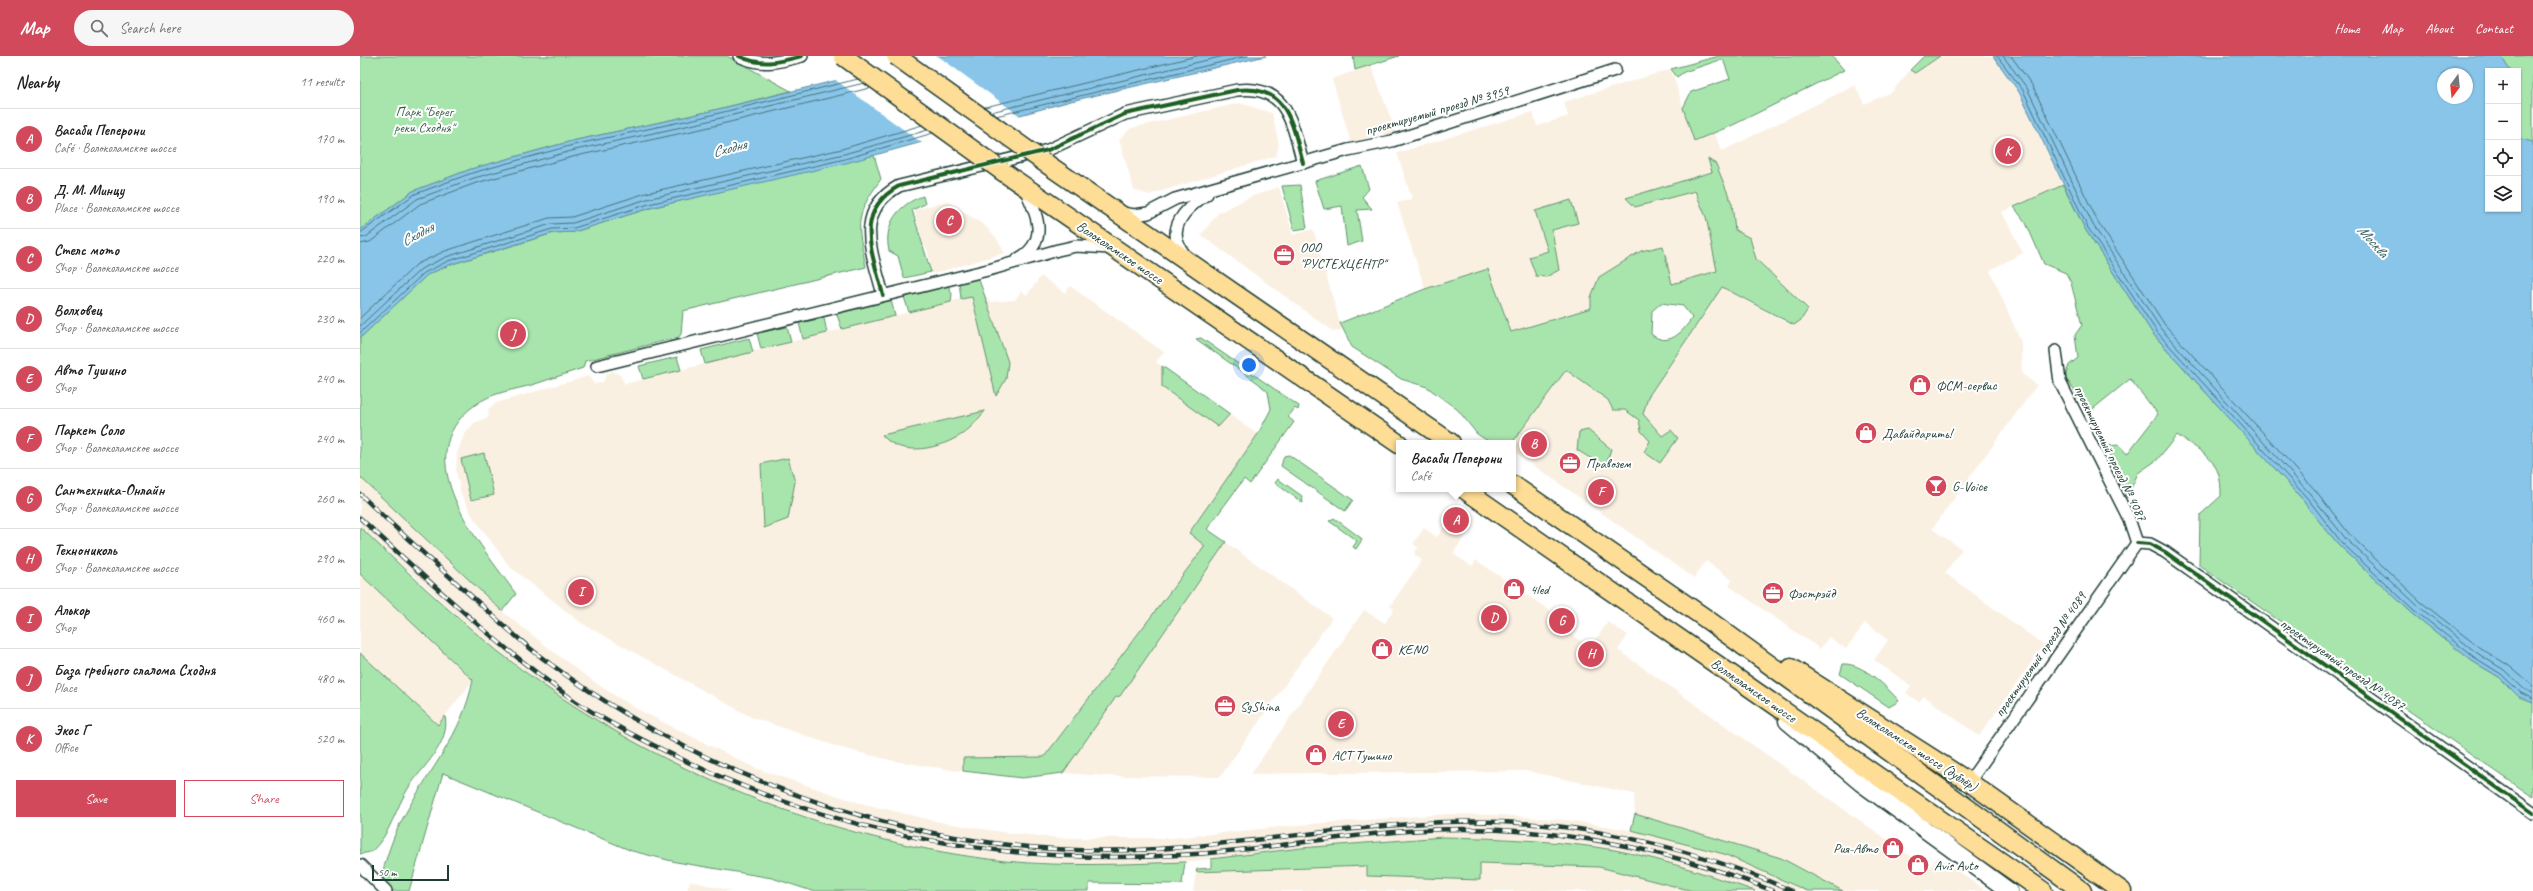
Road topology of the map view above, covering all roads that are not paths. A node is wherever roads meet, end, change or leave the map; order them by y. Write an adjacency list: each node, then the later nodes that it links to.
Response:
1 (739, 56): 2 (street)
2 (802, 56)
3 (843, 56): 7 (main road, Волоколамское шоссе, bridge)
4 (896, 56): 9 (main road, bridge)
5 (1615, 70): 6 (street, проектируемый проезд № 3959)
6 (1303, 163): 8 (street, проектируемый проезд № 3959); 13 (street)
7 (1024, 186): 10 (main road, Волоколамское шоссе); 11 (street)
8 (1220, 187): 9 (street, проектируемый проезд № 3959); 12 (street, проектируемый проезд № 3959)
9 (1117, 212): 12 (main road)
10 (1114, 248): 11 (street); 17 (main road, Волоколамское шоссе)
11 (1007, 265): 13 (street)
12 (1195, 265): 16 (main road)
13 (883, 295): 15 (street)
14 (2056, 351): 20 (street, проектируемый проезд № 4087)
15 (597, 366)
16 (1447, 440)
17 (1396, 442)
18 (1516, 487): 21 (main road, Волоколамское шоссе)
19 (1468, 492): 22 (main road, Волоколамское шоссе)
20 (2136, 543): 23 (street, проектируемый проезд № 4089); 24 (street, проектируемый проезд № 4087)
21 (1705, 618): 23 (main road, Волоколамское шоссе (дублёр)); 29 (main road, Волоколамское шоссе)
22 (1734, 676): 27 (main road); 28 (main road, Волоколамское шоссе)
23 (1968, 782): 30 (main road, Волоколамское шоссе (дублёр))
24 (2533, 813)
25 (360, 865): 26 (street)
26 (386, 891)
27 (2009, 891)
28 (2043, 891)
29 (2082, 891)
30 (2122, 891)

